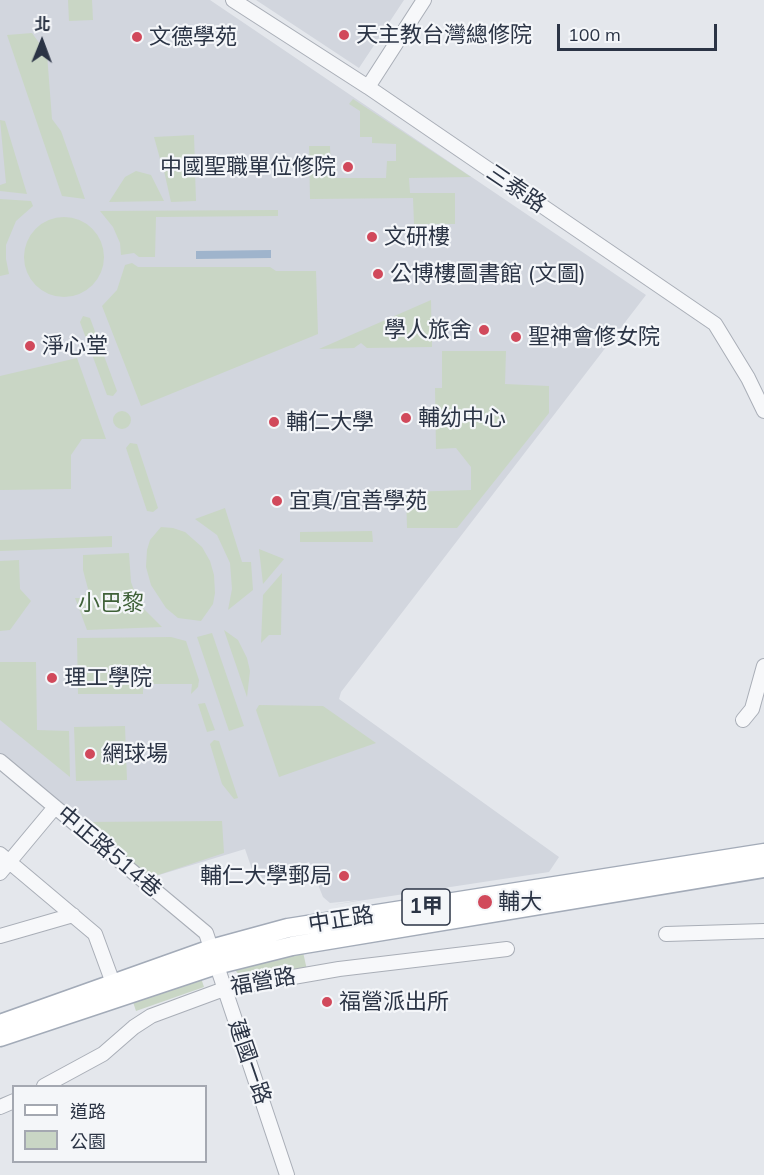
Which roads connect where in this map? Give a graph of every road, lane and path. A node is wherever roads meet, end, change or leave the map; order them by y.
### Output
1 (233, 0) edge
2 (424, 0) edge
3 (368, 87) junction
4 (764, 411) edge
5 (764, 666) edge
6 (743, 720) dead end
7 (0, 761) edge
8 (55, 807) junction
9 (764, 853) edge
10 (5, 858) edge
11 (764, 868) edge
12 (0, 873) edge
13 (73, 915) junction
14 (764, 931) edge
15 (309, 934) junction
16 (666, 934) dead end
17 (0, 936) edge
18 (507, 949) dead end
19 (213, 957) junction
20 (113, 983) junction
21 (224, 989) junction
22 (0, 1024) edge
23 (0, 1037) edge
24 (46, 1085) edge
25 (287, 1175) edge

1 - 3 street, 三泰路
2 - 3 street
3 - 4 street, 三泰路
5 - 6 street
7 - 8 street, 中正路514巷
8 - 10 street
8 - 19 street, 中正路514巷
9 - 15 main road, 中正路 / 1甲
10 - 12 street
10 - 13 street
11 - 15 main road, 中正路 / 1甲
13 - 17 street
13 - 20 street
14 - 16 street
15 - 19 main road, 中正路 / 1甲
18 - 21 street, 福營路
19 - 20 main road, 中正路 / 1甲
19 - 21 street, 建國一路
19 - 23 main road, 中正路 / 1甲
20 - 22 main road, 中正路 / 1甲
21 - 24 street, 福營路
21 - 25 street, 建國一路

